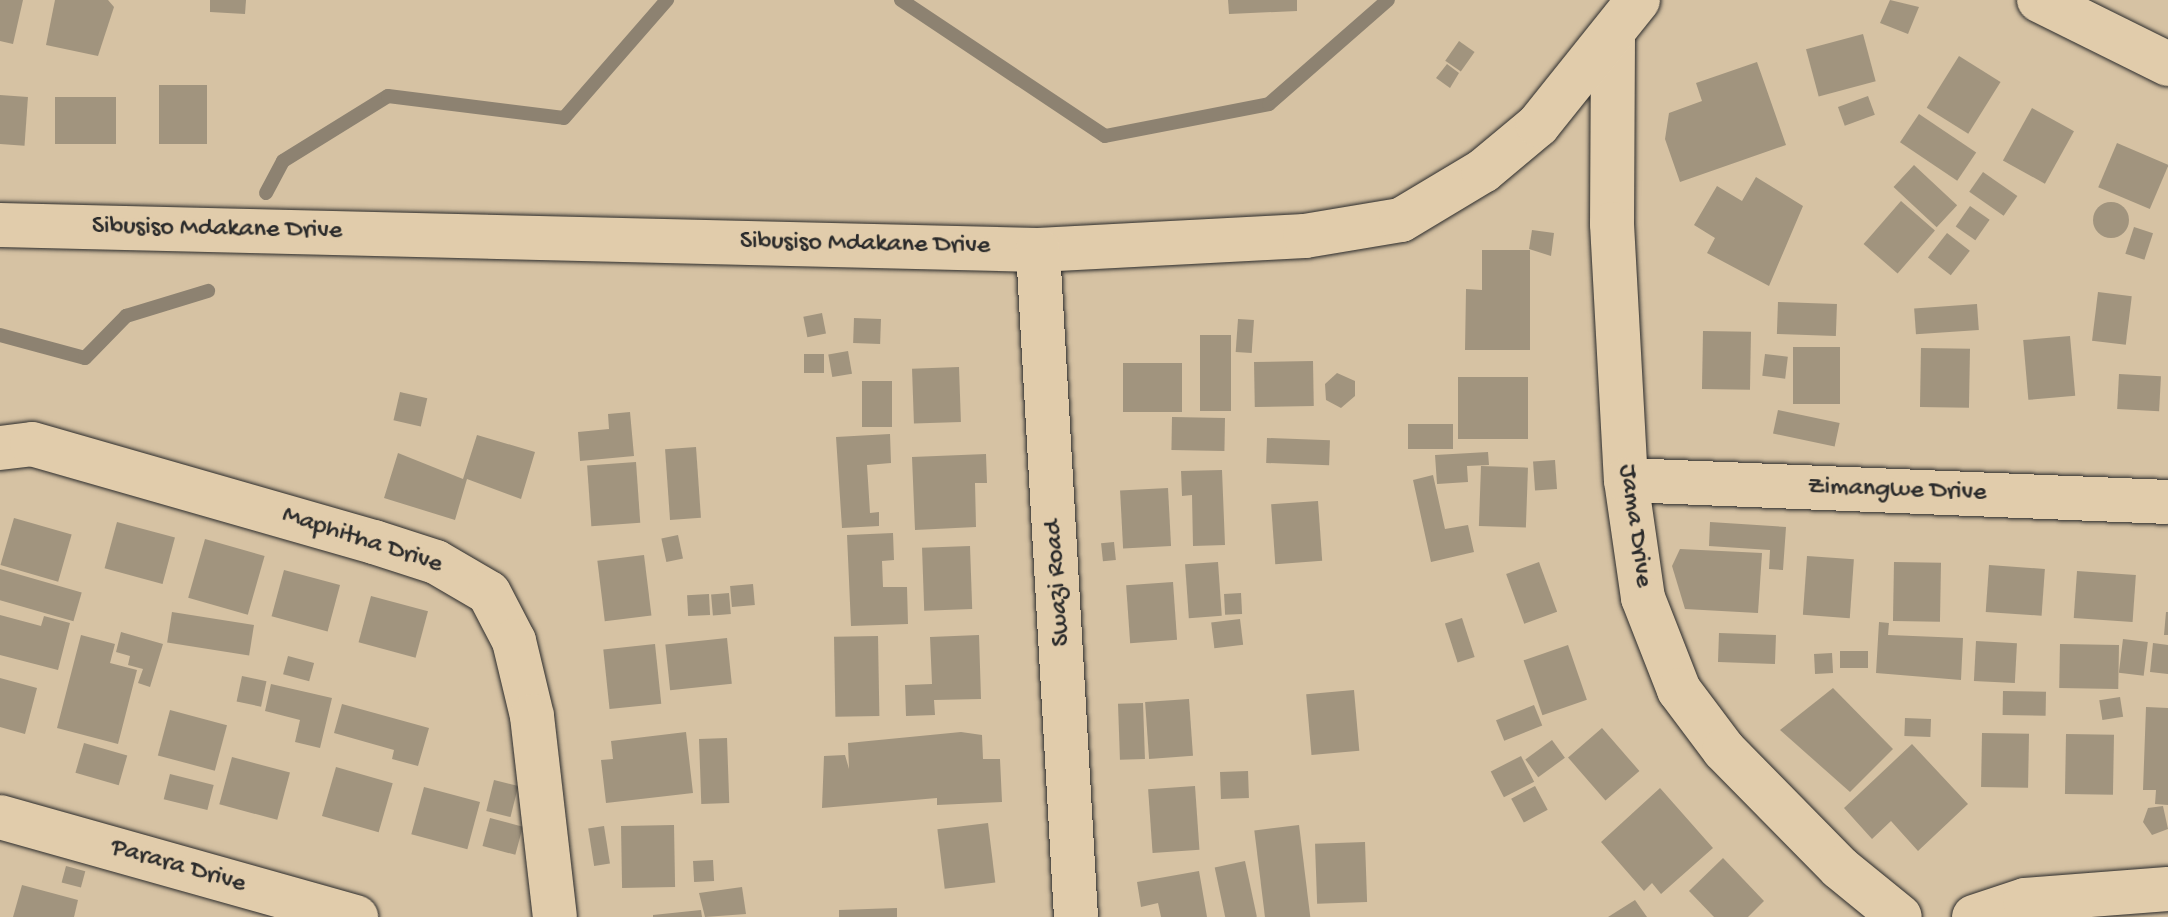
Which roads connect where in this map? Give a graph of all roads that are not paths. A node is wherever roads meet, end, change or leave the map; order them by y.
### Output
1 (1638, 0) edge
2 (2039, 0) edge
3 (1613, 38) junction
4 (2168, 64) edge
5 (0, 225) edge
6 (1038, 250) junction
7 (0, 448) edge
8 (1626, 480) junction
9 (2168, 502) edge
10 (0, 817) edge
11 (2168, 889) edge
12 (356, 917) edge
13 (555, 917) edge
14 (1076, 917) edge
15 (1900, 917) edge
16 (1974, 917) edge

1 - 3 street, Sibusiso Mdakane Drive
2 - 4 street
3 - 6 street, Sibusiso Mdakane Drive
3 - 8 street, Jama Drive
5 - 6 street, Sibusiso Mdakane Drive
6 - 14 street, Swazi Road
7 - 13 street, Maphitha Drive
8 - 9 street, Zimangwe Drive
8 - 15 street, Jama Drive
10 - 12 street, Parara Drive
11 - 16 street

